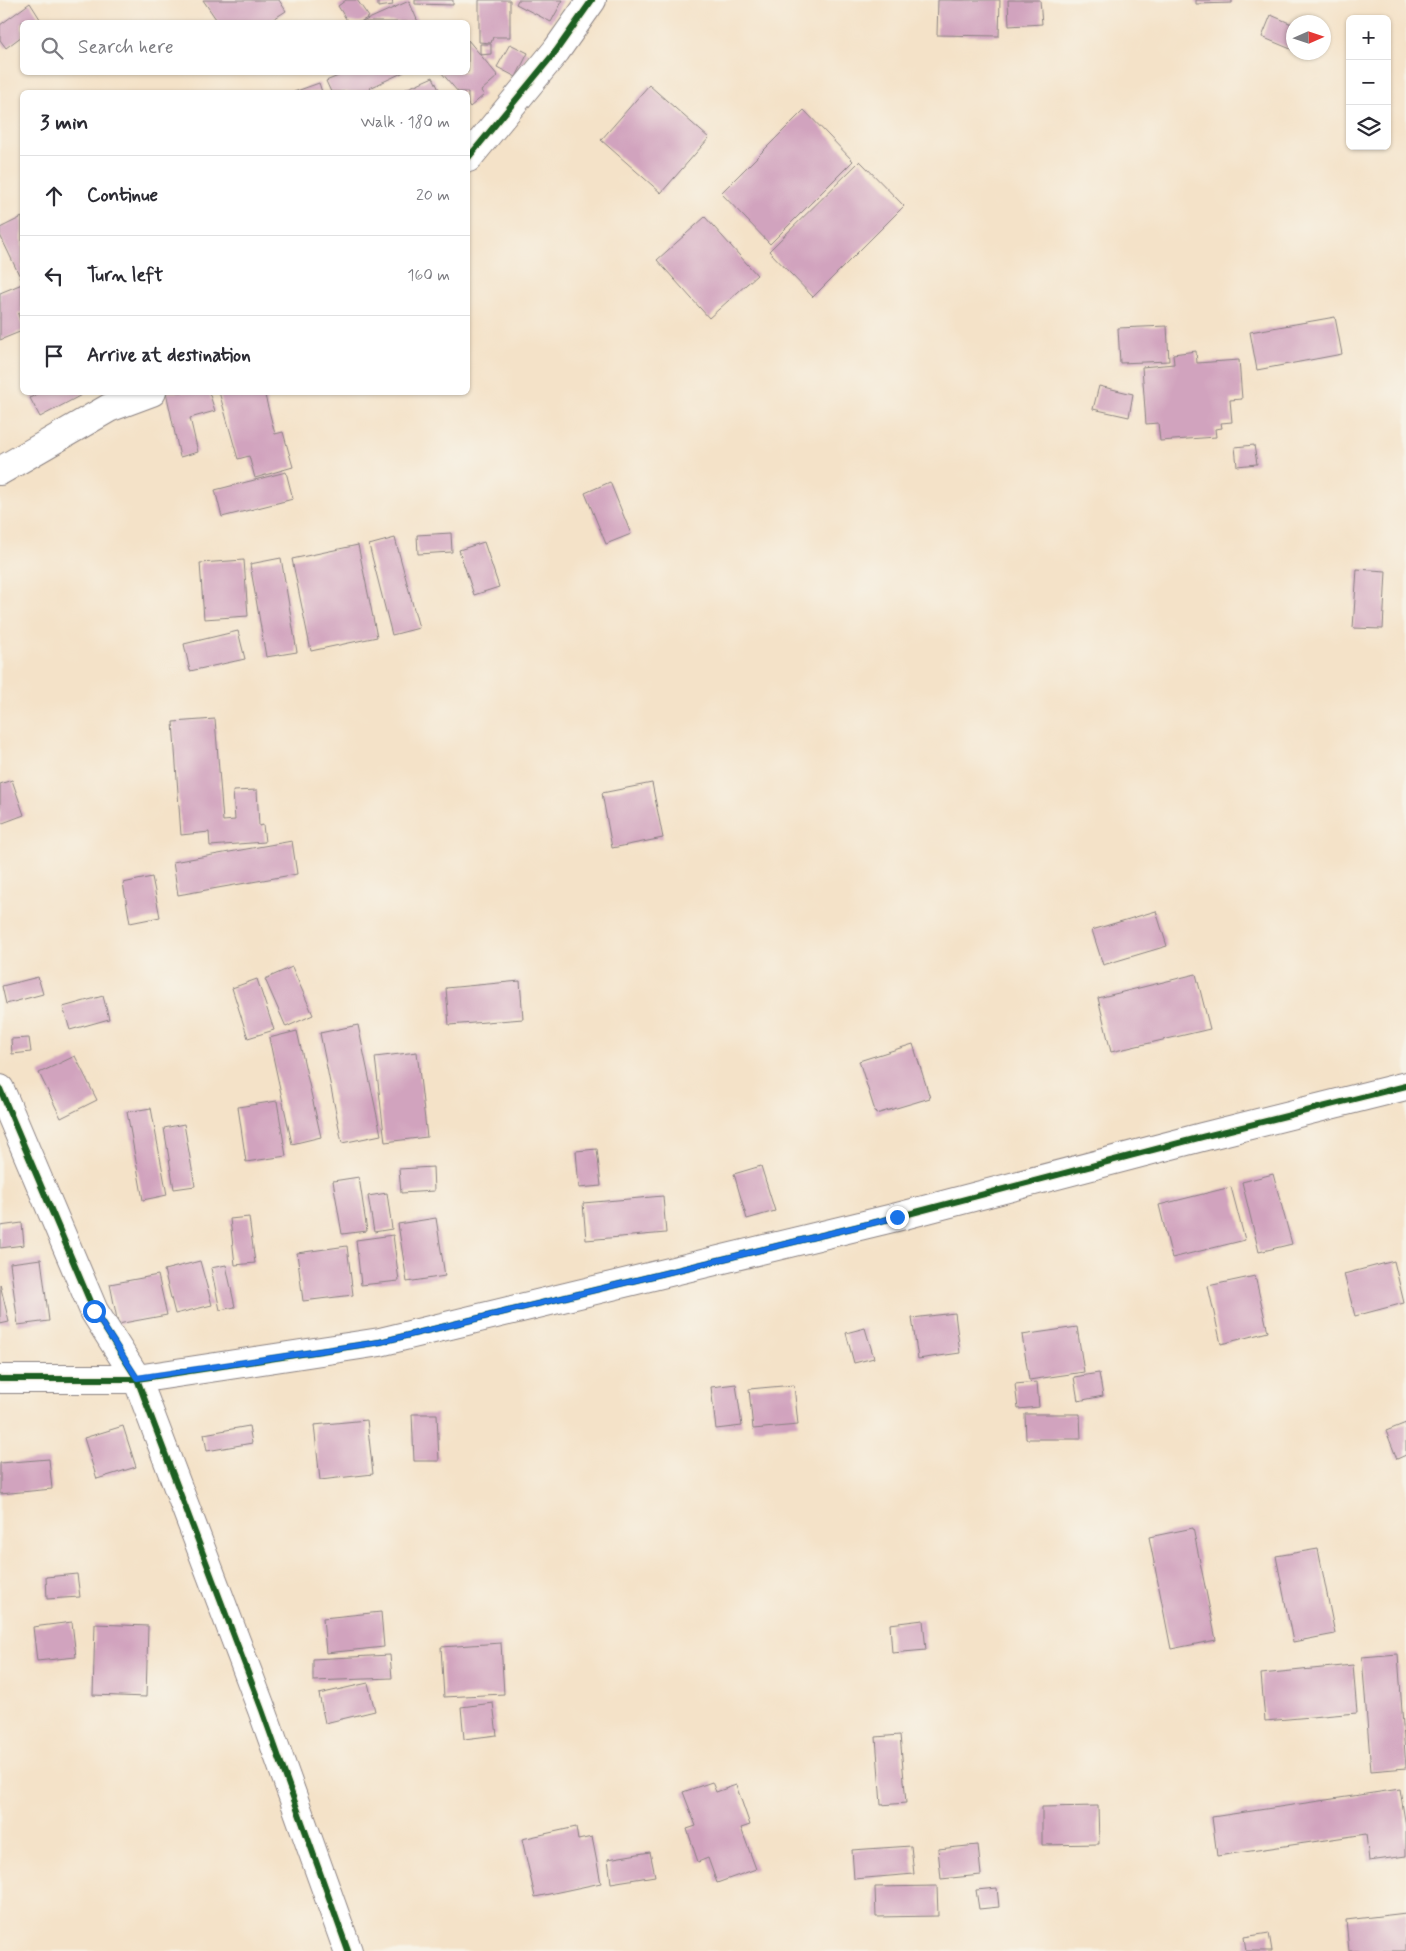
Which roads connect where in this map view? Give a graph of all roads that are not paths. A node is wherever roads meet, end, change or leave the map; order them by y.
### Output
1 (592, 0) edge
2 (470, 156) edge
3 (144, 395) edge
4 (0, 471) edge
5 (1406, 1086) edge
6 (0, 1089) edge
7 (137, 1378) junction
8 (0, 1379) edge
9 (348, 1951) edge

1 - 2 street
3 - 4 street
5 - 7 street
6 - 7 street
7 - 8 street
7 - 9 street

